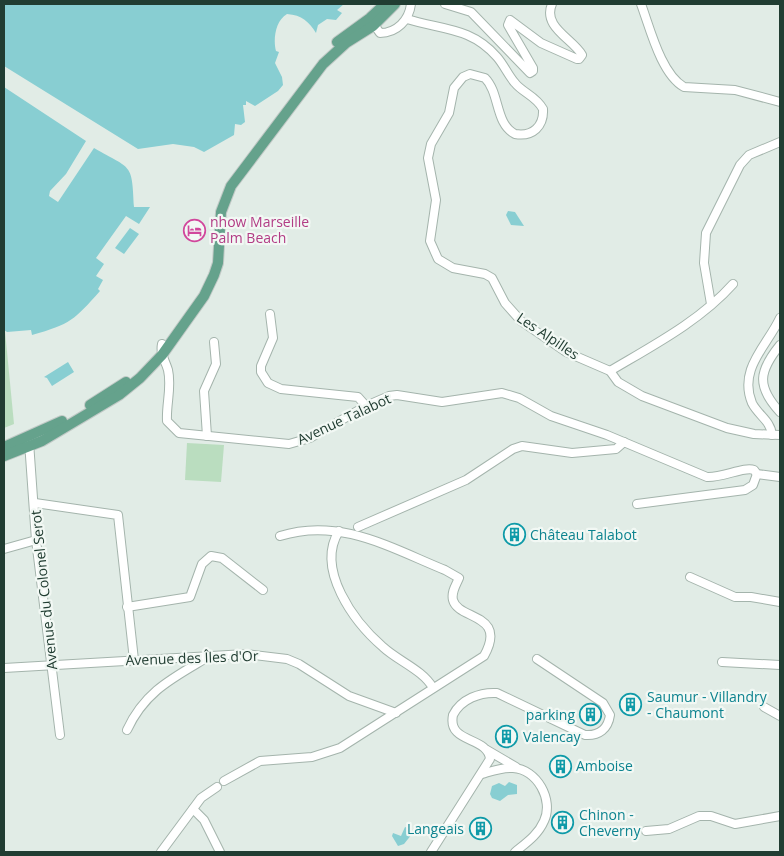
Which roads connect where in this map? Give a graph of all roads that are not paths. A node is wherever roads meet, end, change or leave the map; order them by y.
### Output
1 (385, 4) edge
2 (395, 4) edge
3 (411, 4) edge
4 (445, 4) edge
5 (552, 4) edge
6 (641, 4) edge
7 (407, 19) junction
8 (370, 21) junction
9 (780, 102) edge
10 (780, 142) edge
11 (733, 284) dead end
12 (711, 304) junction
13 (270, 314) dead end
14 (780, 318) edge
15 (214, 342) dead end
16 (162, 344) junction
17 (780, 345) edge
18 (162, 355) junction
19 (610, 371) junction
20 (366, 406) junction
21 (780, 412) edge
22 (776, 435) edge
23 (207, 436) junction
24 (607, 436) junction
25 (29, 442) junction
26 (624, 442) junction
27 (4, 446) edge
28 (604, 449) junction
29 (4, 456) edge
30 (757, 474) junction
31 (780, 477) edge
32 (35, 502) junction
33 (637, 504) dead end
34 (358, 527) dead end
35 (339, 531) junction
36 (280, 536) dead end
37 (36, 540) junction
38 (4, 549) edge
39 (690, 577) dead end
40 (263, 590) dead end
41 (780, 602) edge
42 (127, 607) junction
43 (210, 656) junction
44 (537, 659) dead end
45 (134, 660) junction
46 (722, 662) dead end
47 (52, 665) junction
48 (780, 665) edge
49 (4, 668) edge
50 (433, 688) junction
51 (764, 707) dead end
52 (396, 712) junction
53 (780, 716) edge
54 (127, 730) dead end
55 (60, 735) dead end
56 (485, 749) junction
57 (520, 769) junction
58 (482, 774) junction
59 (224, 781) dead end
60 (217, 787) dead end
61 (192, 809) junction
62 (780, 816) edge
63 (646, 831) dead end
64 (161, 852) edge
65 (220, 852) edge
66 (431, 852) edge
67 (515, 852) edge

1 - 8 main road
2 - 8 main road
3 - 7 street
4 - 5 street
6 - 9 street
7 - 8 street
7 - 19 street, Les Alpilles
8 - 16 main road
8 - 18 main road
10 - 12 street
11 - 12 street
12 - 19 street
13 - 20 street
14 - 22 street, Les Alpilles
15 - 23 street
16 - 18 street, Avenue Talabot
16 - 25 main road
17 - 21 street
18 - 23 street, Avenue Talabot
18 - 25 main road
19 - 22 street, Les Alpilles
20 - 23 street, Avenue Talabot
20 - 24 street, Avenue Talabot
24 - 26 street, Avenue Talabot
24 - 28 street
25 - 27 main road
25 - 29 main road
25 - 32 street, Avenue du Colonel Serot
26 - 28 street
26 - 30 street, Avenue Talabot
28 - 34 street
30 - 31 street, Avenue Talabot
30 - 33 street
32 - 37 street, Avenue du Colonel Serot
32 - 42 street
35 - 36 street
35 - 50 street
35 - 50 street
37 - 38 street
37 - 47 street, Avenue du Colonel Serot
39 - 41 street
40 - 42 street
42 - 45 street
43 - 45 street, Avenue des Îles d'Or
43 - 52 street, Avenue des Îles d'Or
43 - 54 street
44 - 56 street
45 - 47 street, Avenue des Îles d'Or
46 - 48 street
47 - 49 street, Avenue des Îles d'Or
47 - 55 street, Avenue du Colonel Serot
50 - 52 street
51 - 53 street
52 - 59 street
56 - 57 street
56 - 58 street
57 - 58 street
57 - 67 street
58 - 66 street
60 - 61 street
61 - 64 street
61 - 65 street
62 - 63 street

